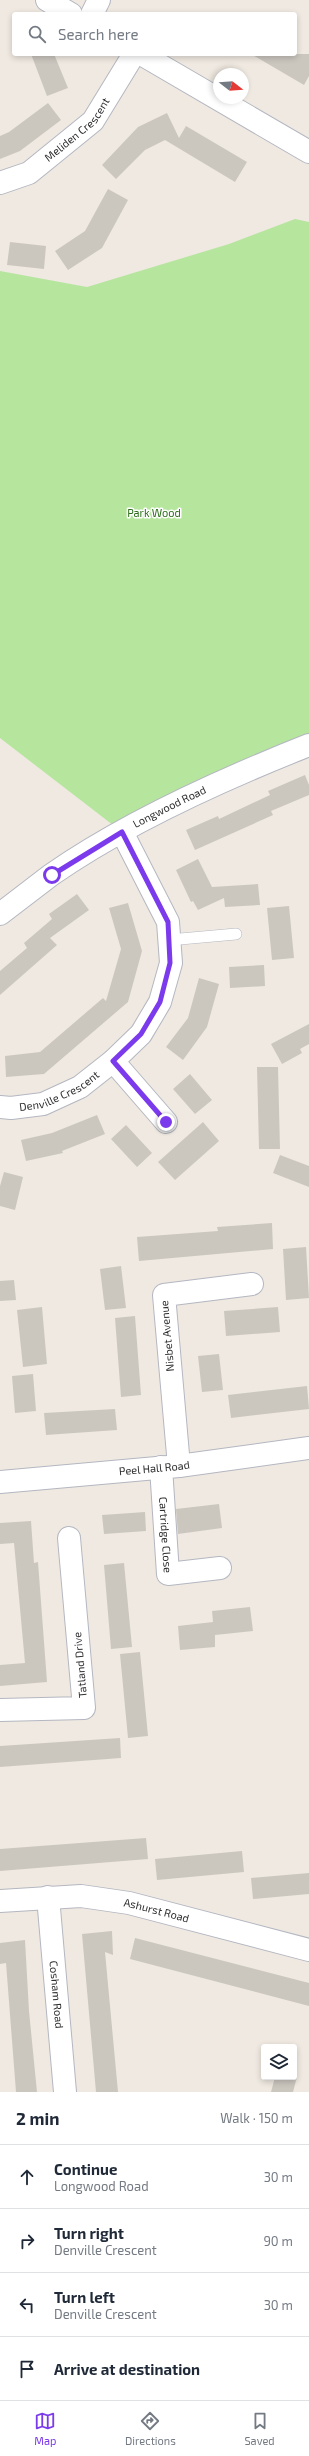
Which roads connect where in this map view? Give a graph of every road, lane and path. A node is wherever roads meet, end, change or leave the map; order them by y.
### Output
1 (47, 0) edge
2 (99, 0) edge
3 (68, 12) edge
4 (93, 12) edge
5 (133, 56) edge
6 (144, 56) edge
7 (309, 152) edge
8 (0, 183) edge
9 (309, 744) edge
10 (122, 832) junction
11 (0, 914) edge
12 (236, 934) dead end
13 (169, 940) junction
14 (113, 1061) junction
15 (0, 1107) edge
16 (166, 1122) dead end
17 (252, 1284) dead end
18 (309, 1448) edge
19 (170, 1467) junction
20 (0, 1482) edge
21 (69, 1538) dead end
22 (220, 1568) dead end
23 (0, 1710) edge
24 (48, 1897) junction
25 (0, 1901) edge
26 (309, 1950) edge
27 (65, 2092) edge

1 - 3 street
2 - 4 street
5 - 8 street, Meliden Crescent
6 - 7 street
9 - 10 street, Longwood Road
10 - 11 street, Longwood Road
10 - 13 street, Denville Crescent
12 - 13 lane
13 - 14 street, Denville Crescent
14 - 15 street, Denville Crescent
14 - 16 street
17 - 19 street, Nisbet Avenue
18 - 19 street, Peel Hall Road
19 - 20 street, Peel Hall Road
19 - 22 street, Cartridge Close
21 - 23 street, Tatland Drive
24 - 25 street, Ashurst Road
24 - 26 street, Ashurst Road
24 - 27 street, Cosham Road

